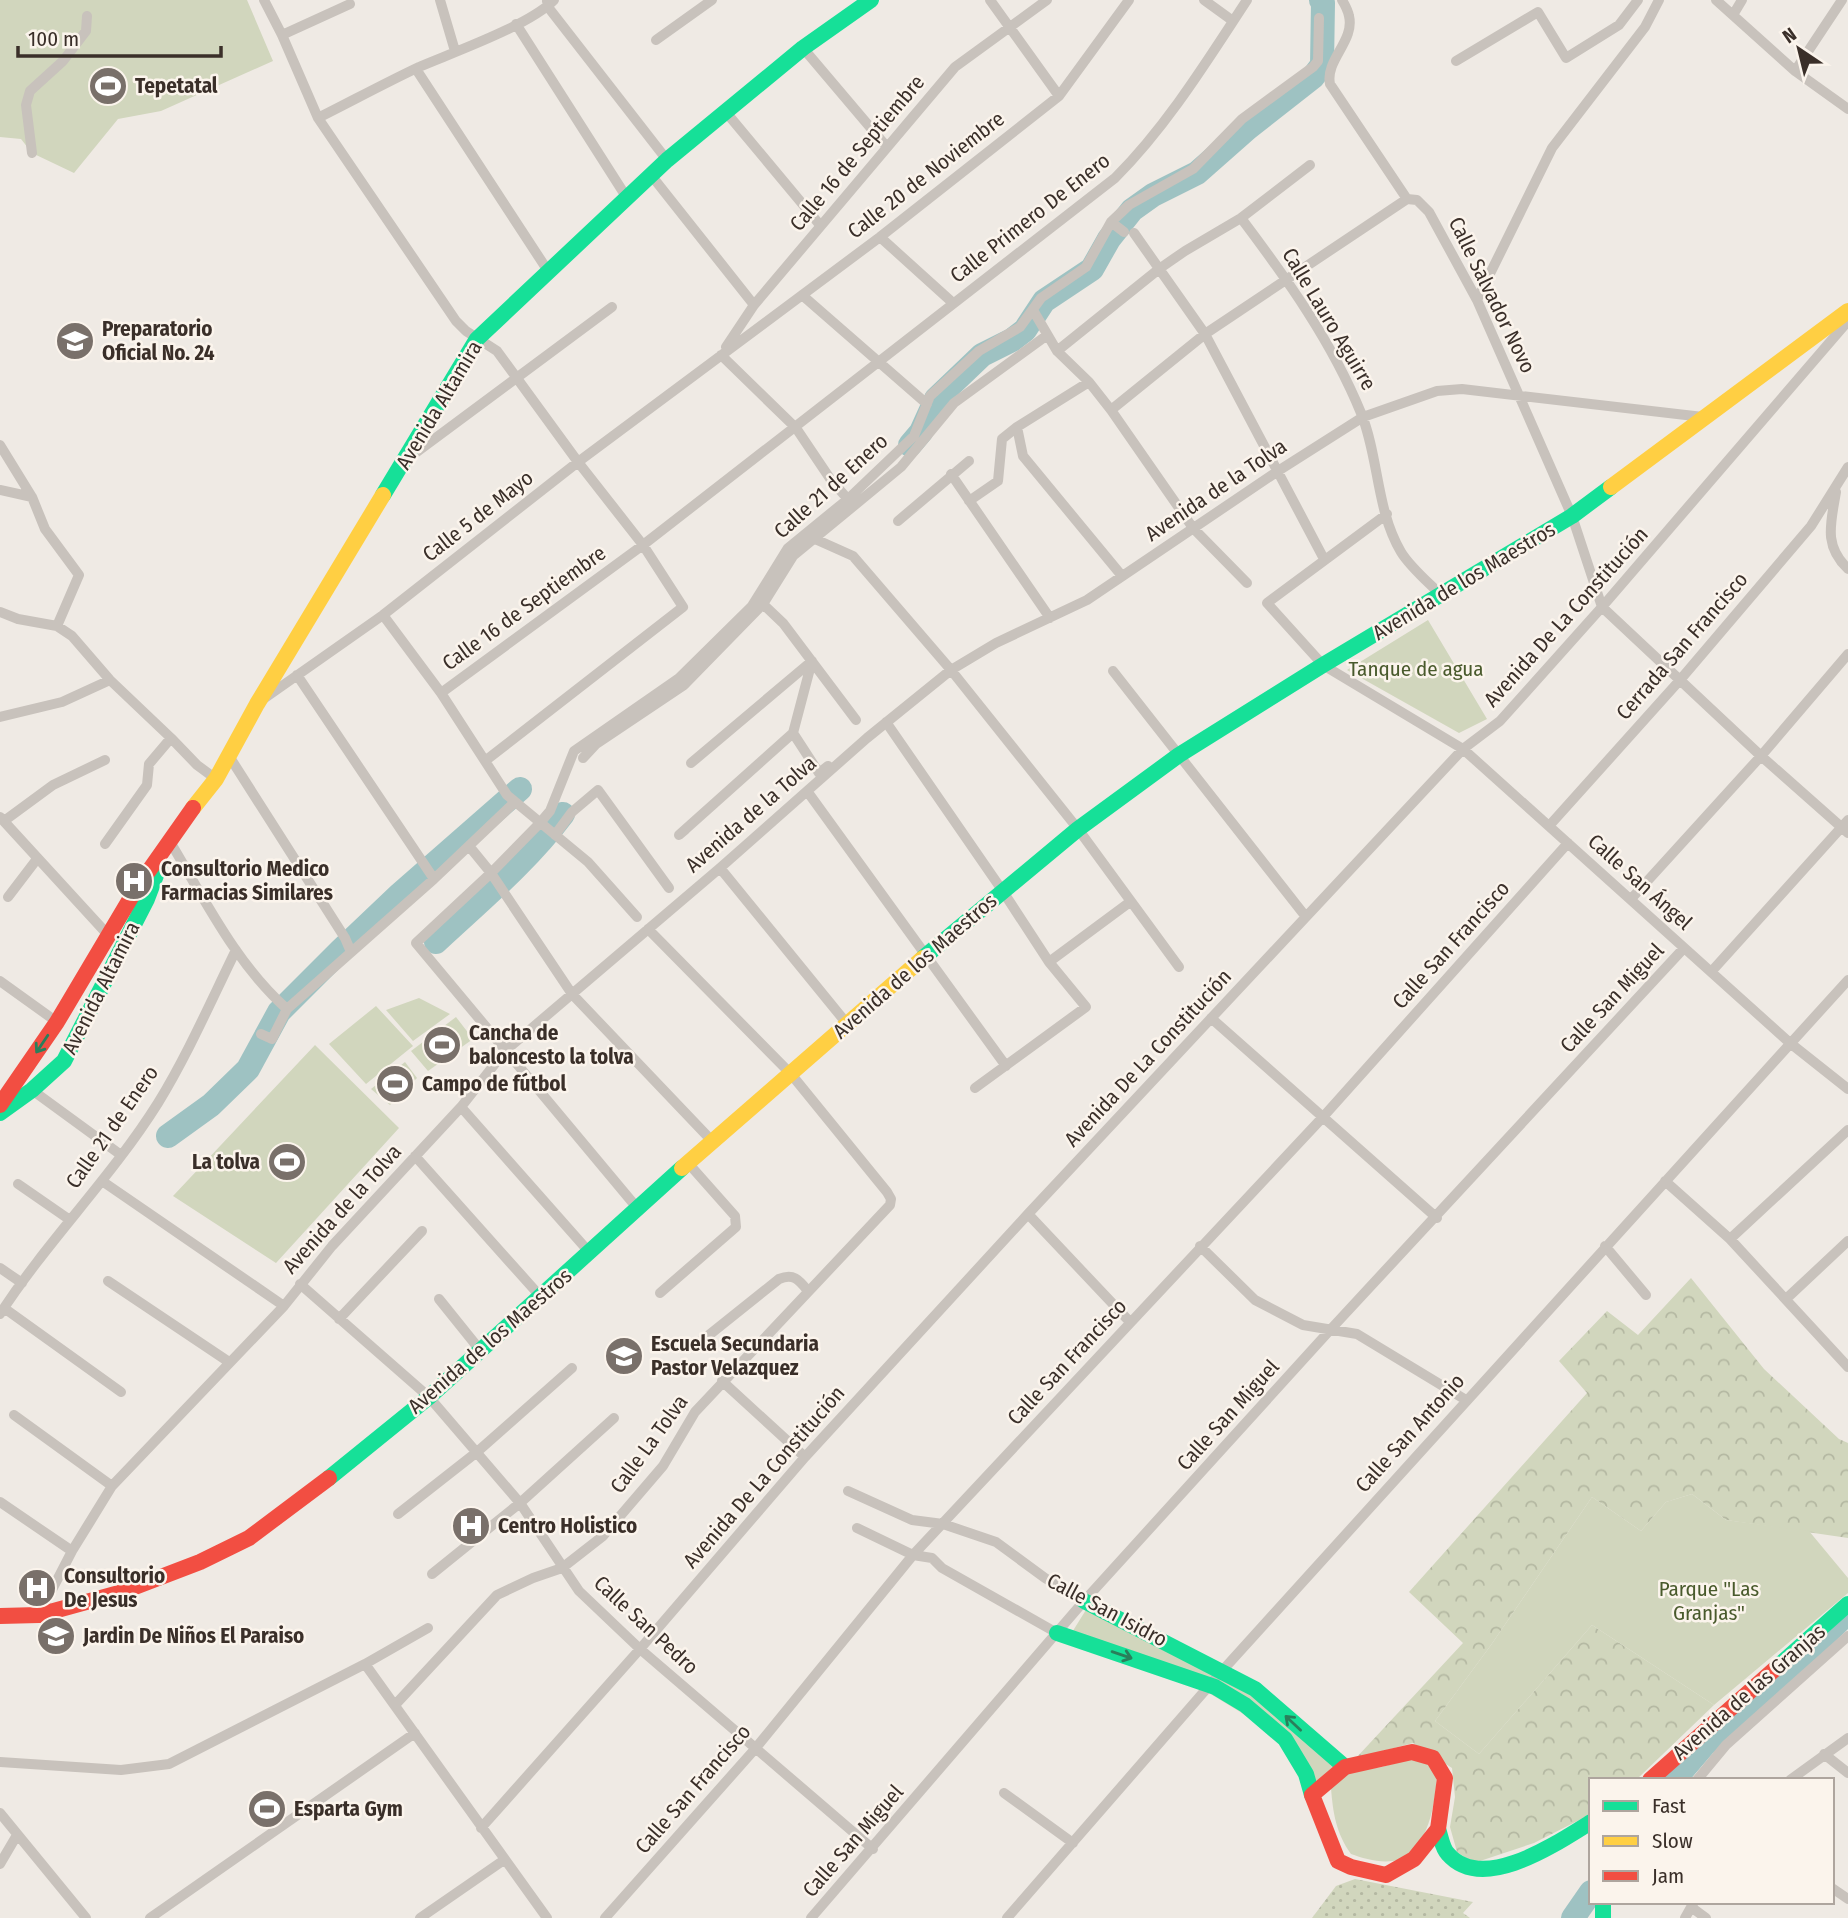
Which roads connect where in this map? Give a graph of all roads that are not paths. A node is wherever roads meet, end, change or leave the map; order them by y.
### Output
1 (264, 0) edge
2 (440, 0) edge
3 (712, 0) edge
4 (871, 0) edge
5 (990, 0) edge
6 (1047, 0) edge
7 (1129, 0) edge
8 (1204, 0) edge
9 (1247, 0) edge
10 (1342, 0) edge
11 (1638, 0) edge
12 (1659, 0) edge
13 (1716, 0) edge
14 (1742, 0) edge
15 (1842, 0) edge
16 (550, 2) edge
17 (350, 4) dead end
18 (1733, 15) junction
19 (87, 16) dead end
20 (1319, 18) dead end
21 (1233, 21) junction
22 (516, 24) junction
23 (1009, 27) junction
24 (282, 35) junction
25 (656, 40) dead end
26 (803, 48) junction
27 (455, 51) junction
28 (1456, 61) dead end
29 (416, 69) junction
30 (1795, 71) junction
31 (1059, 96) junction
32 (1843, 98) edge
33 (1848, 108) edge
34 (726, 111) junction
35 (318, 118) junction
36 (886, 146) junction
37 (32, 153) dead end
38 (667, 160) junction
39 (1310, 165) dead end
40 (651, 175) junction
41 (628, 198) junction
42 (1407, 199) junction
43 (1241, 218) junction
44 (1111, 222) junction
45 (820, 225) junction
46 (880, 237) junction
47 (1159, 270) junction
48 (548, 271) junction
49 (1288, 280) junction
50 (802, 295) junction
51 (1477, 300) junction
52 (953, 303) junction
53 (754, 304) junction
54 (612, 307) dead end
55 (1033, 310) junction
56 (1848, 311) edge
57 (1848, 321) edge
58 (1044, 331) junction
59 (1205, 334) junction
60 (477, 339) junction
61 (1057, 351) junction
62 (721, 355) junction
63 (877, 362) junction
64 (517, 379) junction
65 (1089, 382) junction
66 (1520, 396) junction
67 (927, 404) junction
68 (1111, 410) junction
69 (1703, 416) junction
70 (1363, 417) junction
71 (1017, 427) junction
72 (796, 428) junction
73 (0, 445) edge
74 (4, 459) edge
75 (405, 460) junction
76 (969, 461) dead end
77 (578, 462) junction
78 (1848, 467) edge
79 (1278, 471) junction
80 (951, 474) junction
81 (1838, 486) junction
82 (0, 490) edge
83 (846, 497) dead end
84 (32, 498) junction
85 (969, 500) junction
86 (1387, 514) junction
87 (1573, 516) junction
88 (898, 521) dead end
89 (1193, 528) junction
90 (812, 535) junction
91 (643, 545) junction
92 (1324, 559) junction
93 (1848, 569) edge
94 (1122, 576) junction
95 (1247, 583) dead end
96 (1441, 595) junction
97 (763, 604) junction
98 (1602, 607) junction
99 (0, 612) edge
100 (383, 615) junction
101 (1050, 618) junction
102 (740, 623) junction
103 (57, 626) junction
104 (1848, 654) edge
105 (812, 661) junction
106 (1323, 665) junction
107 (951, 670) junction
108 (1113, 671) dead end
109 (297, 675) junction
110 (110, 680) junction
111 (1680, 680) junction
112 (441, 693) junction
113 (257, 704) junction
114 (0, 717) edge
115 (856, 720) dead end
116 (886, 722) junction
117 (793, 733) junction
118 (172, 738) junction
119 (594, 741) junction
120 (1463, 749) junction
121 (1180, 755) junction
122 (229, 756) junction
123 (1761, 756) junction
124 (839, 757) dead end
125 (583, 758) dead end
126 (105, 760) dead end
127 (485, 761) junction
128 (691, 763) dead end
129 (216, 779) junction
130 (807, 791) junction
131 (511, 798) junction
132 (2, 819) edge
133 (1549, 825) junction
134 (1846, 827) edge
135 (1077, 829) junction
136 (548, 830) junction
137 (685, 830) dead end
138 (169, 840) junction
139 (1568, 843) junction
140 (105, 844) dead end
141 (469, 846) junction
142 (37, 859) junction
143 (720, 868) junction
144 (493, 876) junction
145 (434, 879) junction
146 (668, 888) dead end
147 (1002, 890) junction
148 (8, 897) dead end
149 (1631, 899) junction
150 (1130, 902) junction
151 (637, 917) dead end
152 (1306, 917) junction
153 (648, 929) junction
154 (109, 936) junction
155 (349, 946) junction
156 (1684, 948) junction
157 (236, 950) junction
158 (926, 955) junction
159 (1049, 962) junction
160 (1179, 967) dead end
161 (1711, 972) junction
162 (1848, 980) edge
163 (0, 981) edge
164 (572, 994) junction
165 (287, 1009) junction
166 (1211, 1018) junction
167 (57, 1022) junction
168 (848, 1025) junction
169 (261, 1034) dead end
170 (1790, 1043) junction
171 (505, 1051) junction
172 (1006, 1066) junction
173 (791, 1074) junction
174 (975, 1088) dead end
175 (1848, 1089) edge
176 (32, 1090) junction
177 (0, 1105) edge
178 (461, 1107) junction
179 (0, 1113) edge
180 (1322, 1116) junction
181 (1848, 1130) edge
182 (713, 1142) junction
183 (121, 1155) junction
184 (415, 1156) junction
185 (688, 1163) junction
186 (102, 1181) junction
187 (1665, 1181) junction
188 (18, 1184) dead end
189 (638, 1209) junction
190 (1028, 1214) junction
191 (1437, 1218) junction
192 (70, 1220) junction
193 (422, 1231) dead end
194 (1730, 1239) junction
195 (1848, 1241) edge
196 (1200, 1246) junction
197 (1605, 1246) junction
198 (590, 1254) junction
199 (0, 1268) edge
200 (108, 1281) dead end
201 (22, 1283) junction
202 (300, 1284) junction
203 (808, 1291) junction
204 (660, 1293) dead end
205 (1646, 1295) dead end
206 (540, 1296) junction
207 (439, 1298) dead end
208 (1787, 1299) junction
209 (284, 1306) junction
210 (2, 1311) edge
211 (339, 1319) junction
212 (1130, 1322) junction
213 (1331, 1329) junction
214 (699, 1343) dead end
215 (480, 1350) junction
216 (229, 1362) junction
217 (1848, 1367) edge
218 (572, 1368) dead end
219 (722, 1381) junction
220 (121, 1392) dead end
221 (429, 1397) junction
222 (1466, 1400) junction
223 (15, 1415) dead end
224 (614, 1418) dead end
225 (477, 1452) junction
226 (805, 1457) junction
227 (112, 1486) junction
228 (848, 1491) dead end
229 (0, 1502) edge
230 (520, 1503) junction
231 (398, 1514) dead end
232 (943, 1524) junction
233 (857, 1528) dead end
234 (72, 1551) junction
235 (913, 1555) junction
236 (562, 1568) junction
237 (432, 1574) dead end
238 (1084, 1601) junction
239 (1848, 1604) edge
240 (39, 1615) junction
241 (0, 1616) edge
242 (428, 1628) dead end
243 (1058, 1633) junction
244 (1848, 1636) edge
245 (640, 1649) junction
246 (365, 1664) junction
247 (1222, 1671) junction
248 (1210, 1685) junction
249 (395, 1704) junction
250 (1718, 1717) junction
251 (415, 1733) junction
252 (1848, 1738) edge
253 (1726, 1745) junction
254 (755, 1749) junction
255 (1824, 1754) junction
256 (0, 1762) edge
257 (1345, 1767) junction
258 (1848, 1773) edge
259 (1652, 1778) edge
260 (1699, 1778) edge
261 (1793, 1778) edge
262 (1004, 1793) dead end
263 (1312, 1795) junction
264 (0, 1813) edge
265 (1589, 1823) edge
266 (481, 1828) junction
267 (1438, 1829) junction
268 (18, 1835) junction
269 (1073, 1843) junction
270 (873, 1849) junction
271 (504, 1860) junction
272 (0, 1864) edge
273 (1693, 1905) edge
274 (86, 1918) edge
275 (150, 1918) edge
276 (420, 1918) edge
277 (547, 1918) edge
278 (605, 1918) edge
279 (811, 1918) edge
280 (1007, 1918) edge
281 (1685, 1918) edge
282 (1706, 1918) edge

1 - 24 street
2 - 27 street
3 - 25 street
4 - 26 street, Avenida Altamira
5 - 23 street
6 - 23 street, Calle 16 de Septiembre
7 - 31 street, Calle 20 de Noviembre
8 - 21 street
9 - 21 street, Calle Primero De Enero
10 - 42 street, Calle Salvador Novo
11 - 28 street
12 - 51 street
13 - 18 street
14 - 18 street
15 - 30 street
16 - 22 street
16 - 38 street
17 - 24 street
18 - 30 street
19 - 37 street
20 - 44 street
21 - 52 street, Calle Primero De Enero
22 - 27 street
22 - 41 street
23 - 31 street
23 - 36 street, Calle 16 de Septiembre
24 - 35 street
26 - 34 street, Avenida Altamira
26 - 36 street
27 - 29 street
29 - 35 street
29 - 48 street
30 - 32 street
31 - 46 street, Calle 20 de Noviembre
32 - 33 street
34 - 38 street, Avenida Altamira
34 - 45 street
35 - 60 street
36 - 45 street, Calle 16 de Septiembre
38 - 40 street, Avenida Altamira
39 - 43 street
40 - 41 street, Avenida Altamira
40 - 53 street
41 - 48 street, Avenida Altamira
42 - 49 street
42 - 51 street, Calle Salvador Novo
43 - 47 street
43 - 49 street, Calle Lauro Aguirre
44 - 47 street
44 - 55 street, Calle 21 de Enero
45 - 53 street, Calle 16 de Septiembre
46 - 50 street, Calle 20 de Noviembre
46 - 52 street
47 - 59 street
47 - 61 street
48 - 60 street, Avenida Altamira
49 - 59 street
49 - 70 street, Calle Lauro Aguirre
50 - 62 street, Calle 20 de Noviembre
50 - 63 street
51 - 66 street, Calle Salvador Novo
52 - 63 street, Calle Primero De Enero
53 - 62 street, Calle 16 de Septiembre
54 - 64 street
55 - 58 street
55 - 67 street, Calle 21 de Enero
56 - 69 street, Avenida de los Maestros
57 - 98 street, Avenida De La Constitución
58 - 61 street
58 - 90 street
59 - 68 street
59 - 79 street
60 - 64 street
60 - 75 street, Avenida Altamira
61 - 65 street
62 - 72 street
62 - 77 street, Calle 5 de Mayo
63 - 67 street
63 - 72 street, Calle Primero De Enero
64 - 75 street
64 - 77 street
65 - 68 street
65 - 71 street
66 - 69 street, Avenida de la Tolva
66 - 70 street, Avenida de la Tolva
66 - 87 street, Calle Salvador Novo
67 - 90 street, Calle 21 de Enero
68 - 89 street
69 - 87 street, Avenida de los Maestros
70 - 79 street, Avenida de la Tolva
70 - 86 street, Calle Lauro Aguirre
71 - 85 street
71 - 94 street
72 - 83 street
72 - 91 street, Calle 16 de Septiembre
73 - 74 street
74 - 84 street
75 - 113 street, Avenida Altamira
76 - 80 street
77 - 91 street
77 - 100 street, Calle 5 de Mayo
78 - 81 street
79 - 89 street, Avenida de la Tolva
79 - 92 street
80 - 85 street
80 - 88 street
81 - 93 street
81 - 111 street, Cerrada San Francisco
82 - 84 street
84 - 103 street
85 - 101 street
86 - 92 street
86 - 96 street, Calle Lauro Aguirre
87 - 96 street, Avenida de los Maestros
87 - 98 street, Calle Salvador Novo
89 - 94 street, Avenida de la Tolva
89 - 95 street
90 - 97 street
90 - 102 street, Calle 21 de Enero
90 - 107 street
91 - 112 street, Calle 16 de Septiembre
91 - 127 street
92 - 106 street, Calle San Ángel
94 - 101 street, Avenida de la Tolva
96 - 106 street, Avenida de los Maestros
97 - 102 street
97 - 105 street
98 - 111 street
98 - 120 street, Avenida De La Constitución
99 - 103 street
100 - 109 street, Calle 5 de Mayo
100 - 112 street
101 - 107 street, Avenida de la Tolva
102 - 119 street
103 - 110 street
104 - 123 street
105 - 115 street
105 - 117 street
105 - 128 street
106 - 120 street, Calle San Ángel
106 - 121 street, Avenida de los Maestros
107 - 116 street, Avenida de la Tolva
107 - 135 street
108 - 121 street
109 - 113 street, Calle 5 de Mayo
109 - 145 street
110 - 114 street
110 - 118 street
111 - 123 street
111 - 133 street, Cerrada San Francisco
112 - 127 street
113 - 122 street, Avenida Altamira
116 - 130 street, Avenida de la Tolva
116 - 147 street
117 - 124 street
117 - 137 street
118 - 129 street
118 - 140 street
119 - 125 street
119 - 136 street
120 - 133 street, Calle San Ángel
120 - 152 street, Avenida De La Constitución
121 - 135 street, Avenida de los Maestros
121 - 152 street
122 - 129 street, Avenida Altamira
122 - 155 street
123 - 134 street
123 - 149 street
126 - 132 street
127 - 131 street
129 - 138 street, Avenida Altamira
130 - 143 street, Avenida de la Tolva
130 - 158 street
131 - 136 street
131 - 141 street
132 - 142 street
133 - 139 street, Calle San Ángel
134 - 161 street
135 - 147 street, Avenida de los Maestros
135 - 150 street
136 - 144 street
136 - 146 street
136 - 151 street
138 - 154 street, Avenida Altamira
138 - 157 street
138 - 176 street, Avenida Altamira
139 - 149 street, Calle San Ángel
139 - 180 street, Calle San Francisco
141 - 144 street
141 - 145 street
142 - 148 street
142 - 154 street
143 - 153 street, Avenida de la Tolva
143 - 168 street
144 - 164 street
144 - 171 street
145 - 155 street
147 - 158 street, Avenida de los Maestros
147 - 159 street
149 - 156 street, Calle San Ángel
150 - 159 street
150 - 160 street
152 - 166 street, Avenida De La Constitución
153 - 164 street, Avenida de la Tolva
153 - 173 street
154 - 167 street, Avenida Altamira
155 - 165 street
156 - 161 street, Calle San Ángel
156 - 191 street, Calle San Miguel
157 - 165 street
157 - 183 street, Calle 21 de Enero
158 - 168 street, Avenida de los Maestros
158 - 172 street
159 - 172 street
161 - 170 street, Calle San Ángel
162 - 170 street, Calle San Antonio
163 - 167 street
164 - 171 street, Avenida de la Tolva
164 - 182 street
165 - 169 street
166 - 180 street
166 - 190 street, Avenida De La Constitución
167 -> 177 street, Avenida Altamira
168 - 173 street, Avenida de los Maestros
170 - 175 street, Calle San Ángel
170 - 187 street, Calle San Antonio
171 - 178 street, Avenida de la Tolva
171 - 189 street
172 - 174 street
173 - 182 street, Avenida de los Maestros
173 - 203 street, Calle La Tolva
176 - 179 street, Avenida Altamira
176 - 183 street
178 - 184 street, Avenida de la Tolva
178 - 198 street
180 - 191 street
180 - 196 street, Calle San Francisco
181 - 194 street
182 - 185 street, Avenida de los Maestros
183 - 186 street, Calle 21 de Enero
184 - 202 street, Avenida de la Tolva
184 - 206 street
185 - 189 street, Avenida de los Maestros
185 - 204 street
186 - 192 street, Calle 21 de Enero
186 - 209 street
187 - 194 street
187 - 197 street, Calle San Antonio
188 - 192 street
189 - 198 street, Avenida de los Maestros
190 - 212 street
190 - 226 street, Avenida De La Constitución
191 - 213 street, Calle San Miguel
192 - 201 street, Calle 21 de Enero
193 - 211 street
194 - 208 street
195 - 208 street
196 - 212 street, Calle San Francisco
196 - 213 street
197 - 205 street
197 - 222 street, Calle San Antonio
198 - 206 street, Avenida de los Maestros
199 - 201 street
200 - 216 street
201 - 210 street, Calle 21 de Enero
202 - 209 street, Avenida de la Tolva
202 - 211 street, Calle San Pedro
203 - 214 street
203 - 219 street, Calle La Tolva
206 - 215 street, Avenida de los Maestros
207 - 215 street
208 - 217 street
209 - 216 street, Avenida de la Tolva
210 - 220 street
211 - 221 street, Calle San Pedro
212 - 232 street, Calle San Francisco
213 - 222 street
213 - 238 street, Calle San Miguel
215 - 221 street, Avenida de los Maestros
216 - 227 street, Avenida de la Tolva
218 - 225 street
219 - 226 street
219 - 236 street, Calle La Tolva
221 - 225 street, Calle San Pedro
221 - 240 street, Avenida de los Maestros
222 - 247 street, Calle San Antonio
223 - 227 street
224 - 230 street
225 - 230 street, Calle San Pedro
225 - 231 street
226 - 245 street, Avenida De La Constitución
227 - 234 street, Avenida de la Tolva
228 - 232 street, Calle San Isidro
229 - 234 street
230 - 236 street, Calle San Pedro
230 - 237 street
232 - 235 street, Calle San Francisco
232 - 238 street, Calle San Isidro
233 - 235 street, Calle San Isidro
234 - 240 street, Avenida de la Tolva
235 - 243 street, Calle San Isidro
235 - 254 street, Calle San Francisco
236 - 245 street, Calle San Pedro
236 - 249 street, Calle La Tolva
238 - 243 street, Calle San Miguel
238 - 247 street, Calle San Isidro
239 - 250 street, Avenida de las Granjas
240 - 241 street, Avenida de los Maestros
242 - 246 street
243 -> 248 street, Calle San Isidro
243 - 270 street, Calle San Miguel
244 - 253 street, Avenida de las Granjas
245 - 254 street, Calle San Pedro
245 - 266 street, Avenida De La Constitución
246 - 249 street
246 - 256 street
247 - 248 street, Calle San Antonio
257 -> 247 street, Calle San Isidro
248 - 263 street, Calle San Isidro
248 - 269 street, Calle San Antonio
249 - 251 street
250 - 253 street
250 - 259 street, Avenida de las Granjas
251 - 266 street
251 - 275 street
252 - 255 street
253 - 260 street, Avenida de las Granjas
254 - 270 street, Calle San Pedro
254 - 278 street, Calle San Francisco
255 - 258 street
255 - 261 street
257 - 263 street
257 - 267 street
262 - 269 street
263 - 267 street
264 - 268 street
265 - 267 street
266 - 271 street
268 - 272 street
268 - 274 street
269 - 280 street, Calle San Antonio
270 - 279 street, Calle San Miguel
271 - 276 street
271 - 277 street
273 - 281 street
273 - 282 street

